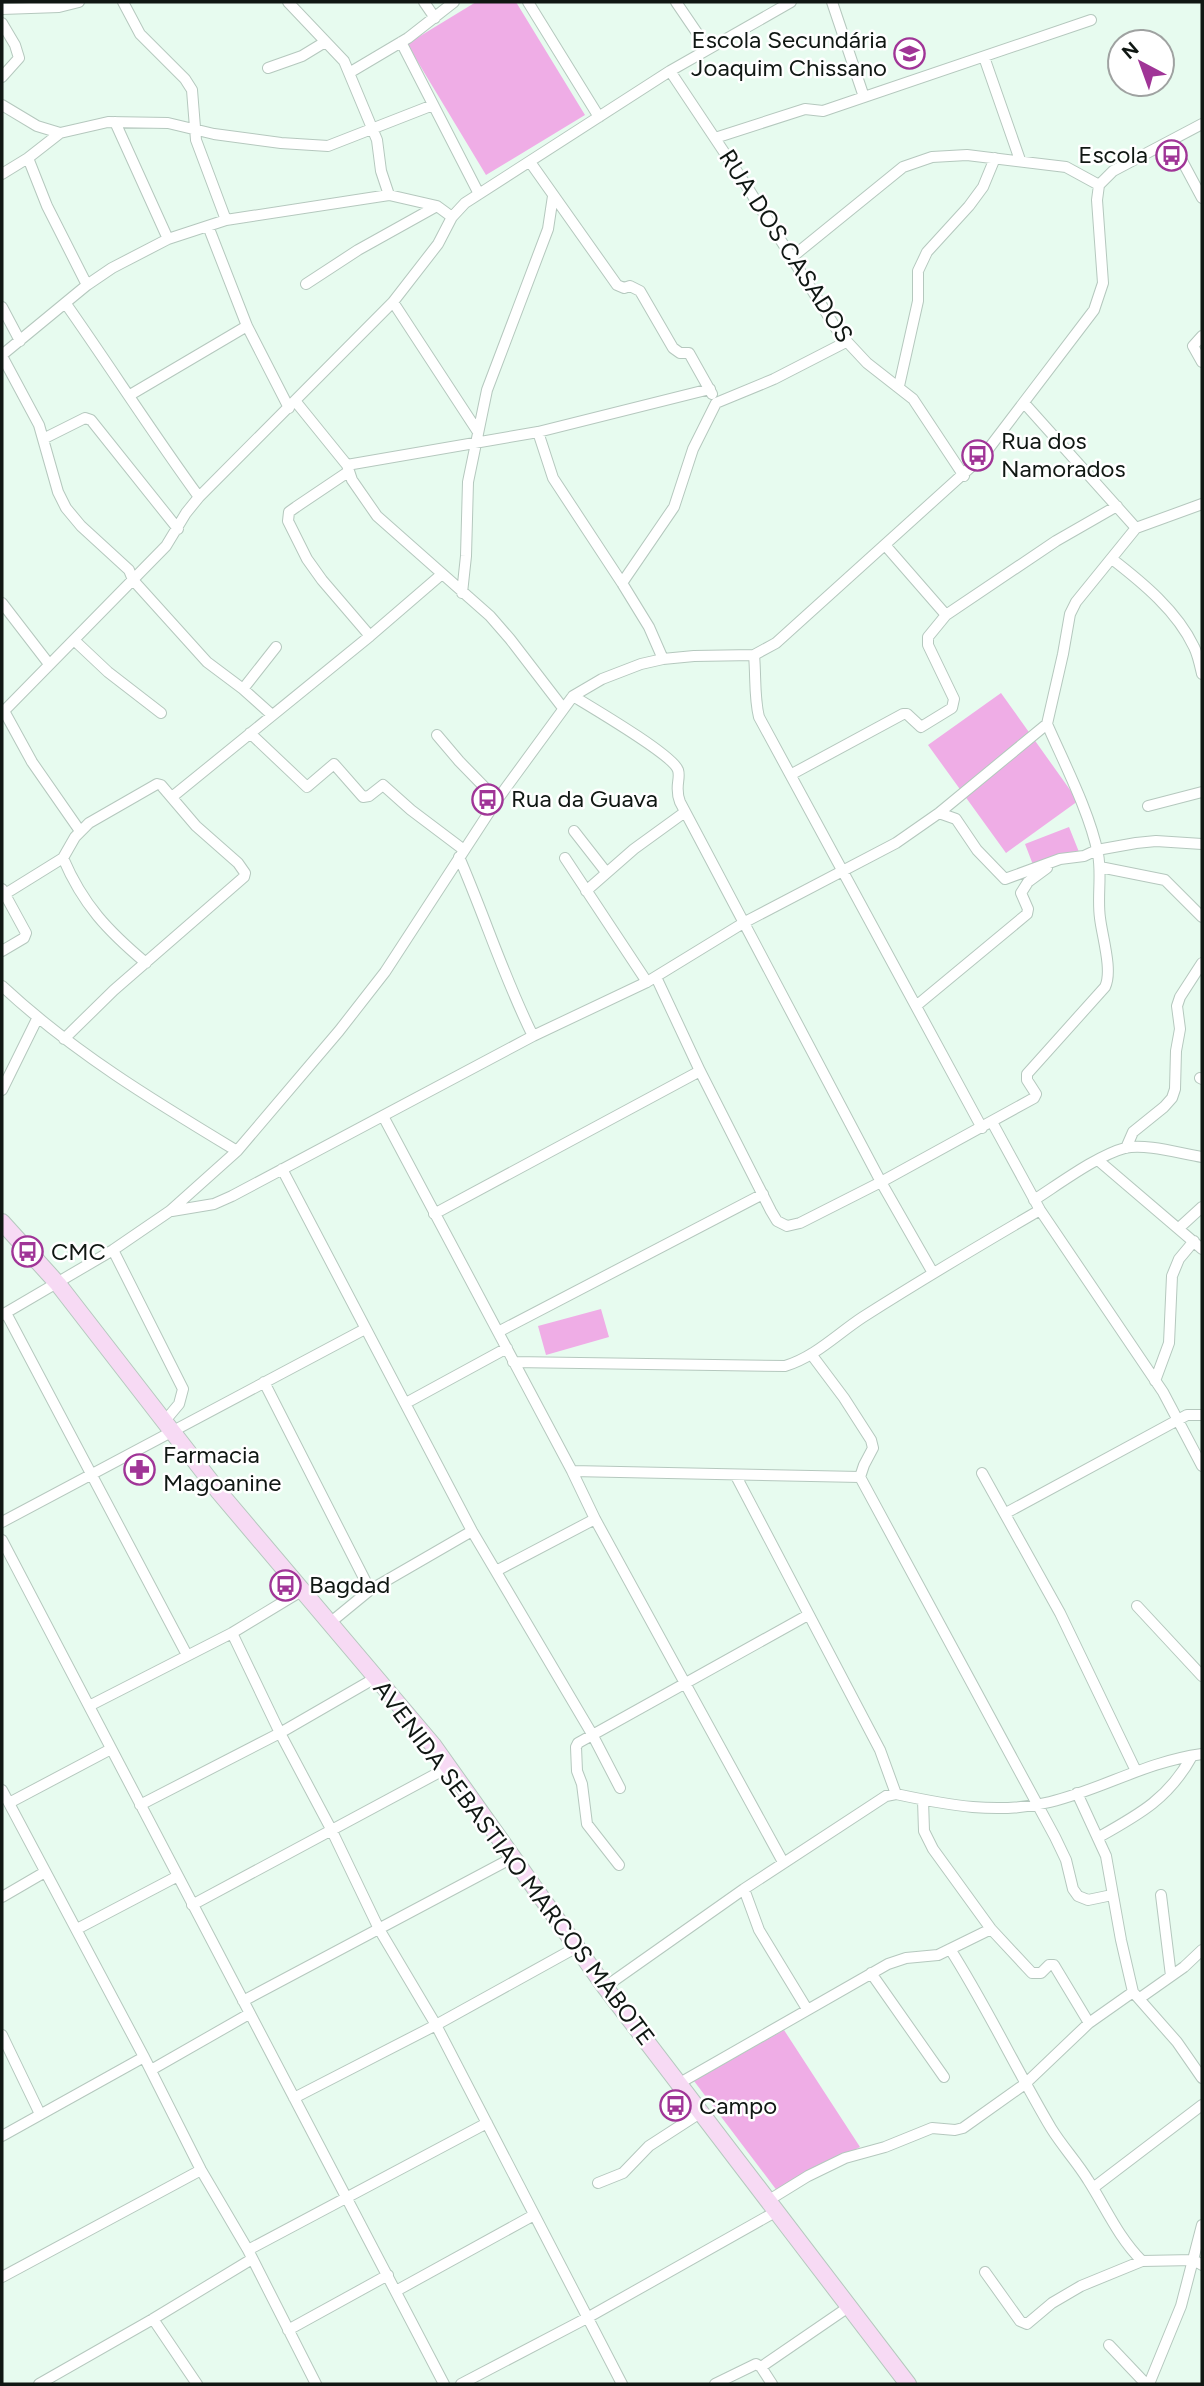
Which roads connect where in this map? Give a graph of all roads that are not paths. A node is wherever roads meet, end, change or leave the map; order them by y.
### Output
1 (79, 2) edge
2 (123, 2) edge
3 (288, 2) edge
4 (424, 2) edge
5 (454, 2) edge
6 (528, 2) edge
7 (677, 2) edge
8 (790, 2) edge
9 (832, 2) edge
10 (778, 5) edge
11 (2, 9) edge
12 (435, 18) junction
13 (1091, 20) dead end
14 (2, 23) edge
15 (325, 42) junction
16 (401, 42) junction
17 (708, 49) junction
18 (984, 57) junction
19 (268, 68) dead end
20 (670, 71) junction
21 (349, 73) junction
22 (2, 77) edge
23 (864, 97) junction
24 (2, 105) edge
25 (433, 105) junction
26 (598, 117) junction
27 (115, 122) junction
28 (1202, 124) edge
29 (194, 128) junction
30 (372, 128) junction
31 (60, 133) junction
32 (716, 138) junction
33 (1172, 142) junction
34 (28, 158) junction
35 (995, 158) junction
36 (1020, 160) junction
37 (530, 162) junction
38 (2, 174) edge
39 (1099, 185) junction
40 (479, 194) junction
41 (389, 195) junction
42 (553, 197) junction
43 (1202, 198) edge
44 (437, 206) junction
45 (452, 217) junction
46 (226, 220) junction
47 (208, 226) junction
48 (168, 239) junction
49 (791, 258) junction
50 (306, 284) dead end
51 (87, 285) junction
52 (393, 302) junction
53 (66, 304) junction
54 (2, 307) edge
55 (247, 326) junction
56 (1202, 335) edge
57 (20, 341) junction
58 (846, 342) junction
59 (2, 355) edge
60 (1202, 362) edge
61 (898, 386) junction
62 (710, 389) junction
63 (130, 395) junction
64 (716, 403) junction
65 (1026, 404) junction
66 (293, 405) junction
67 (538, 432) junction
68 (477, 437) junction
69 (43, 439) junction
70 (348, 468) junction
71 (964, 476) junction
72 (199, 497) junction
73 (1202, 504) edge
74 (1117, 506) junction
75 (1136, 528) junction
76 (178, 529) junction
77 (886, 545) junction
78 (1112, 559) junction
79 (442, 574) junction
80 (133, 580) junction
81 (622, 583) junction
82 (462, 593) junction
83 (2, 603) edge
84 (946, 615) junction
85 (370, 636) junction
86 (74, 639) junction
87 (1198, 645) edge
88 (275, 647) dead end
89 (754, 655) junction
90 (663, 659) junction
91 (49, 664) junction
92 (1202, 674) edge
93 (243, 689) junction
94 (573, 696) junction
95 (563, 708) junction
96 (3, 712) edge
97 (160, 713) dead end
98 (272, 715) junction
99 (1046, 724) junction
100 (250, 733) junction
101 (437, 735) dead end
102 (792, 774) junction
103 (1202, 792) edge
104 (172, 797) junction
105 (497, 800) junction
106 (1148, 806) dead end
107 (685, 812) junction
108 (939, 813) junction
109 (80, 831) junction
110 (574, 831) dead end
111 (1202, 844) edge
112 (1097, 850) junction
113 (462, 854) junction
114 (63, 858) junction
115 (565, 858) dead end
116 (1060, 859) junction
117 (1100, 867) junction
118 (844, 870) junction
119 (606, 872) junction
120 (586, 891) junction
121 (3, 892) edge
122 (1202, 916) edge
123 (745, 922) junction
124 (2, 951) edge
125 (146, 963) junction
126 (1202, 963) edge
127 (652, 979) junction
128 (2, 986) edge
129 (916, 1006) junction
130 (37, 1019) junction
131 (533, 1036) junction
132 (64, 1039) junction
133 (700, 1071) junction
134 (2, 1090) edge
135 (383, 1116) junction
136 (987, 1125) junction
137 (1126, 1148) junction
138 (236, 1151) junction
139 (1202, 1157) edge
140 (1099, 1161) junction
141 (282, 1169) junction
142 (881, 1182) junction
143 (763, 1194) junction
144 (1037, 1205) junction
145 (1202, 1207) edge
146 (170, 1211) junction
147 (434, 1214) junction
148 (2, 1222) edge
149 (1179, 1228) junction
150 (1198, 1245) edge
151 (113, 1250) junction
152 (933, 1273) junction
153 (58, 1284) junction
154 (4, 1314) edge
155 (365, 1329) junction
156 (498, 1332) junction
157 (507, 1348) junction
158 (811, 1354) junction
159 (513, 1362) junction
160 (1155, 1381) junction
161 (264, 1382) junction
162 (406, 1403) junction
163 (1202, 1415) edge
164 (1177, 1421) junction
165 (168, 1427) junction
166 (1202, 1466) edge
167 (572, 1471) junction
168 (982, 1473) dead end
169 (93, 1474) junction
170 (736, 1476) junction
171 (860, 1477) junction
172 (1006, 1513) junction
173 (595, 1519) junction
174 (2, 1522) edge
175 (472, 1531) junction
176 (2, 1540) edge
177 (496, 1571) junction
178 (303, 1590) junction
179 (370, 1590) junction
180 (1137, 1606) dead end
181 (808, 1615) junction
182 (331, 1622) junction
183 (232, 1633) junction
184 (187, 1655) junction
185 (1198, 1663) edge
186 (1202, 1676) edge
187 (377, 1677) junction
188 (685, 1685) junction
189 (89, 1706) junction
190 (280, 1733) junction
191 (592, 1734) junction
192 (111, 1749) junction
193 (1197, 1755) edge
194 (449, 1767) junction
195 (1136, 1771) junction
196 (621, 1788) dead end
197 (2, 1790) edge
198 (1077, 1793) junction
199 (896, 1794) junction
200 (923, 1800) junction
201 (9, 1804) junction
202 (140, 1805) junction
203 (1037, 1805) junction
204 (331, 1829) junction
205 (1099, 1837) junction
206 (514, 1857) junction
207 (783, 1862) junction
208 (619, 1865) dead end
209 (45, 1872) junction
210 (176, 1877) junction
211 (744, 1889) junction
212 (1112, 1895) junction
213 (1161, 1895) dead end
214 (2, 1897) edge
215 (192, 1905) junction
216 (77, 1929) junction
217 (379, 1929) junction
218 (991, 1929) junction
219 (577, 1947) junction
220 (950, 1949) junction
221 (1202, 1950) edge
222 (871, 1973) junction
223 (1171, 1976) junction
224 (605, 1987) junction
225 (1137, 1995) junction
226 (243, 2001) junction
227 (807, 2009) junction
228 (249, 2014) junction
229 (1089, 2023) junction
230 (436, 2025) junction
231 (2, 2035) edge
232 (144, 2057) junction
233 (151, 2070) junction
234 (1200, 2071) edge
235 (944, 2077) dead end
236 (678, 2084) junction
237 (1025, 2084) junction
238 (294, 2098) junction
239 (1202, 2105) edge
240 (701, 2113) junction
241 (40, 2114) junction
242 (487, 2123) junction
243 (2, 2136) edge
244 (201, 2170) junction
245 (598, 2183) dead end
246 (1093, 2188) junction
247 (345, 2196) junction
248 (773, 2205) junction
249 (534, 2215) junction
250 (1202, 2225) edge
251 (250, 2254) junction
252 (1142, 2261) junction
253 (1198, 2262) edge
254 (985, 2272) dead end
255 (388, 2275) junction
256 (2, 2277) edge
257 (396, 2291) junction
258 (850, 2306) junction
259 (587, 2318) junction
260 (153, 2319) junction
261 (288, 2330) junction
262 (1109, 2345) dead end
263 (761, 2367) junction
264 (59, 2373) junction
265 (39, 2384) edge
266 (66, 2384) edge
267 (197, 2384) edge
268 (316, 2384) edge
269 (444, 2384) edge
270 (461, 2384) edge
271 (622, 2384) edge
272 (715, 2384) edge
273 (772, 2384) edge
274 (908, 2384) edge
275 (1147, 2384) edge

1 - 11 street
2 - 29 street
3 - 15 street
4 - 12 street
5 - 12 street
6 - 26 street
7 - 17 street
8 - 10 street
9 - 23 street
10 - 17 street
12 - 16 street
13 - 18 street
14 - 22 street
15 - 19 street
15 - 21 street
16 - 21 street
16 - 25 street
17 - 20 street
18 - 23 street
18 - 36 street
20 - 26 street
20 - 32 street, RUA DOS CASADOS
21 - 30 street
23 - 32 street
24 - 31 street
25 - 30 street
25 - 40 street
26 - 37 street
27 - 29 street
27 - 31 street
27 - 48 street
28 - 33 street
29 - 30 street
29 - 46 street
30 - 41 street
31 - 34 street
32 - 49 street, RUA DOS CASADOS
33 - 39 street
33 - 43 street
34 - 38 street
34 - 51 street
35 - 36 street
35 - 49 street
35 - 61 street
36 - 39 street
37 - 40 street
37 - 42 street
39 - 65 street
40 - 45 street
41 - 44 street
41 - 46 street
42 - 62 street
42 - 68 street
44 - 45 street
44 - 50 street
45 - 52 street
46 - 47 street
47 - 48 street
47 - 55 street
48 - 51 street
49 - 58 street, RUA DOS CASADOS
51 - 53 street
52 - 66 street
52 - 68 street
53 - 57 street
53 - 63 street
54 - 57 street
55 - 63 street
55 - 66 street
56 - 60 street
57 - 59 street
58 - 61 street, RUA DOS CASADOS
58 - 64 street
59 - 69 street
61 - 71 street, RUA DOS CASADOS
62 - 64 street
62 - 67 street
63 - 72 street
64 - 81 street
65 - 71 street
65 - 74 street
66 - 70 street
66 - 72 street
67 - 68 street
67 - 81 street
68 - 70 street
68 - 82 street
69 - 76 street
69 - 80 street
70 - 79 street
70 - 85 street
71 - 77 street
72 - 76 street
73 - 75 street
74 - 75 street
74 - 84 street
75 - 78 street
76 - 80 street
77 - 84 street
77 - 89 street
78 - 87 street
78 - 99 street
79 - 82 street
79 - 85 street
80 - 86 street
80 - 93 street
81 - 90 street
82 - 95 street
83 - 91 street
84 - 102 street
85 - 98 street
86 - 91 street
86 - 97 street
87 - 92 street
88 - 93 street
89 - 90 street
89 - 102 street
90 - 94 street
91 - 96 street
93 - 98 street
94 - 95 street
94 - 107 street
95 - 105 street
96 - 109 street
98 - 100 street
99 - 108 street
99 - 112 street
100 - 104 street
100 - 113 street
101 - 105 street
102 - 118 street
103 - 106 street
104 - 109 street
104 - 125 street
105 - 113 street
107 - 119 street
107 - 123 street
108 - 116 street
108 - 118 street
109 - 114 street
110 - 119 street
111 - 112 street
112 - 116 street
112 - 117 street
113 - 131 street
113 - 138 street
114 - 121 street
114 - 125 street
115 - 120 street
116 - 129 street
117 - 122 street
117 - 136 street
118 - 123 street
118 - 129 street
119 - 120 street
120 - 127 street
121 - 124 street
123 - 127 street
123 - 142 street
125 - 132 street
126 - 137 street
127 - 131 street
127 - 133 street
128 - 130 street
129 - 136 street
130 - 132 street
130 - 134 street
131 - 135 street
132 - 138 street
133 - 143 street
133 - 147 street
135 - 141 street
135 - 147 street
136 - 142 street
136 - 144 street
137 - 139 street
137 - 140 street
138 - 146 street
140 - 144 street
140 - 149 street
141 - 146 street
141 - 155 street
142 - 143 street
142 - 152 street
143 - 156 street
144 - 152 street
144 - 160 street
145 - 149 street
146 - 151 street
147 - 156 street
148 - 153 main road, AVENIDA SEBASTIAO MARCOS MABOTE
149 - 150 street
150 - 160 street
151 - 153 street
151 - 165 street
152 - 158 street
153 - 154 street
153 - 165 main road, AVENIDA SEBASTIAO MARCOS MABOTE
154 - 169 street
155 - 161 street
155 - 162 street
156 - 157 street
157 - 159 street
157 - 162 street
158 - 159 street
158 - 171 street
159 - 167 street
160 - 164 street
161 - 165 street
161 - 179 street
162 - 175 street
163 - 164 street
164 - 166 street
164 - 172 street
165 - 169 street
165 - 178 main road, AVENIDA SEBASTIAO MARCOS MABOTE
167 - 170 street
167 - 173 street
168 - 172 street
169 - 174 street
169 - 184 street
170 - 171 street
170 - 181 street
171 - 203 street
172 - 195 street
173 - 177 street
173 - 188 street
175 - 177 street
175 - 179 street
176 - 189 street
177 - 191 street
178 - 182 main road, AVENIDA SEBASTIAO MARCOS MABOTE
178 - 183 street
179 - 182 street
180 - 185 street
181 - 188 street
181 - 199 street
182 - 187 main road, AVENIDA SEBASTIAO MARCOS MABOTE
183 - 184 street
183 - 190 street
184 - 189 street
185 - 186 street
187 - 190 street
187 - 194 main road, AVENIDA SEBASTIAO MARCOS MABOTE
188 - 191 street
188 - 207 street
189 - 192 street
190 - 202 street
190 - 204 street
191 - 196 street
191 - 208 street
192 - 201 street
192 - 202 street
193 - 195 street
193 - 205 street
194 - 204 street
194 - 206 main road, AVENIDA SEBASTIAO MARCOS MABOTE
195 - 198 street
197 - 201 street
198 - 203 street
198 - 205 street
199 - 200 street
199 - 207 street
200 - 203 street
200 - 218 street
201 - 209 street
202 - 210 street
203 - 212 street
204 - 215 street
204 - 217 street
205 - 212 street
206 - 217 street
206 - 219 main road, AVENIDA SEBASTIAO MARCOS MABOTE
207 - 211 street
209 - 214 street
209 - 216 street
210 - 215 street
210 - 216 street
211 - 224 street
211 - 227 street
212 - 225 street
213 - 223 street
215 - 226 street
216 - 232 street
217 - 226 street
217 - 230 street
218 - 220 street
218 - 229 street
219 - 224 main road, AVENIDA SEBASTIAO MARCOS MABOTE
219 - 230 street
220 - 222 street
220 - 237 street
221 - 223 street
222 - 227 street
222 - 235 street
223 - 225 street
224 - 236 main road, AVENIDA SEBASTIAO MARCOS MABOTE
225 - 229 street
225 - 234 street
226 - 228 street
227 - 236 street
228 - 233 street
228 - 238 street
229 - 237 street
230 - 238 street
230 - 242 street
231 - 241 street
232 - 233 street
232 - 241 street
233 - 244 street
236 - 240 main road, AVENIDA SEBASTIAO MARCOS MABOTE
237 - 246 street
237 - 248 street
238 - 247 street
239 - 246 street
240 - 245 street
240 - 248 main road, AVENIDA SEBASTIAO MARCOS MABOTE
241 - 243 street
242 - 247 street
242 - 249 street
244 - 251 street
244 - 256 street
246 - 252 street
247 - 251 street
247 - 255 street
248 - 258 main road, AVENIDA SEBASTIAO MARCOS MABOTE
248 - 259 street
249 - 257 street
249 - 259 street
250 - 253 street
251 - 260 street
251 - 261 street
252 - 253 street
252 - 254 street
253 - 275 street
255 - 257 street
255 - 261 street
257 - 269 street
258 - 263 street
258 - 274 main road, AVENIDA SEBASTIAO MARCOS MABOTE
259 - 270 street
259 - 271 street
260 - 264 street
260 - 267 street
261 - 268 street
262 - 275 street
263 - 272 street
263 - 273 street
264 - 265 street
264 - 266 street

